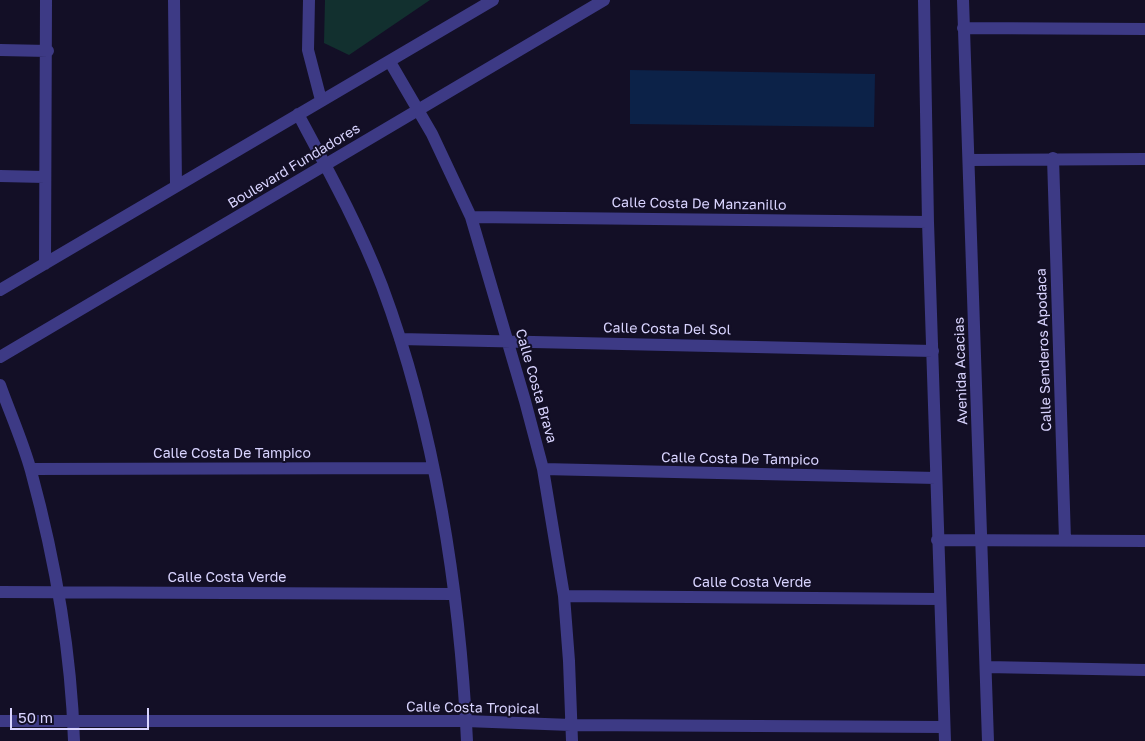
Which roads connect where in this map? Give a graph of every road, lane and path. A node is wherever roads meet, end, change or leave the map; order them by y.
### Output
1 (46, 0) edge
2 (174, 0) edge
3 (309, 0) edge
4 (493, 0) edge
5 (604, 0) edge
6 (924, 0) edge
7 (962, 0) edge
8 (963, 28) junction
9 (1145, 29) edge
10 (0, 50) edge
11 (48, 52) junction
12 (390, 62) junction
13 (320, 100) junction
14 (418, 111) junction
15 (298, 114) junction
16 (1053, 158) junction
17 (1145, 159) edge
18 (969, 160) junction
19 (326, 165) junction
20 (0, 176) edge
21 (45, 177) junction
22 (176, 185) junction
23 (471, 217) junction
24 (928, 222) junction
25 (45, 264) junction
26 (0, 290) edge
27 (400, 339) junction
28 (508, 340) junction
29 (933, 351) junction
30 (0, 357) edge
31 (0, 385) edge
32 (433, 468) junction
33 (31, 469) junction
34 (544, 469) junction
35 (936, 478) junction
36 (937, 540) junction
37 (1065, 540) junction
38 (1145, 541) edge
39 (982, 542) junction
40 (0, 592) edge
41 (59, 592) junction
42 (454, 594) junction
43 (564, 596) junction
44 (939, 599) junction
45 (986, 667) junction
46 (1145, 670) edge
47 (74, 720) junction
48 (0, 721) edge
49 (466, 721) junction
50 (572, 726) junction
51 (944, 727) junction
52 (74, 741) edge
53 (467, 741) edge
54 (572, 741) edge
55 (945, 741) edge
56 (988, 741) edge

1 - 11 street
2 - 22 street
3 - 13 street
4 - 12 street
5 - 14 street, Boulevard Fundadores
6 - 24 street, Avenida Acacias
7 - 8 street, Avenida Acacias
8 - 9 street
8 - 18 street, Avenida Acacias
10 - 11 street
11 - 21 street
12 - 13 street
12 - 14 street, Calle Costa Brava
13 - 15 street
14 - 19 street, Boulevard Fundadores
14 - 23 street, Calle Costa Brava
15 - 19 street
15 - 22 street
16 - 17 street
16 - 18 street
16 - 37 street, Calle Senderos Apodaca
18 - 39 street, Avenida Acacias
19 - 27 street
19 - 30 street, Boulevard Fundadores
20 - 21 street
21 - 25 street
22 - 25 street
23 - 24 street, Calle Costa De Manzanillo
23 - 28 street, Calle Costa Brava
24 - 29 street, Avenida Acacias
25 - 26 street
27 - 28 street, Calle Costa Del Sol
27 - 32 street
28 - 29 street, Calle Costa Del Sol
28 - 34 street, Calle Costa Brava
29 - 35 street, Avenida Acacias
31 - 33 street
32 - 33 street, Calle Costa De Tampico
32 - 42 street
33 - 41 street
34 - 35 street, Calle Costa De Tampico
34 - 43 street, Calle Costa Brava
35 - 36 street, Avenida Acacias
36 - 39 street
36 - 44 street, Avenida Acacias
37 - 38 street
37 - 39 street
39 - 45 street, Avenida Acacias
40 - 41 street, Calle Costa Verde
41 - 42 street, Calle Costa Verde
41 - 47 street
42 - 49 street
43 - 44 street, Calle Costa Verde
43 - 50 street, Calle Costa Brava
44 - 51 street, Avenida Acacias
45 - 46 street
45 - 56 street, Avenida Acacias
47 - 48 street, Calle Costa Tropical
47 - 49 street, Calle Costa Tropical
47 - 52 street
49 - 50 street, Calle Costa Tropical
49 - 53 street
50 - 51 street, Calle Costa Tropical
50 - 54 street, Calle Costa Brava
51 - 55 street, Avenida Acacias

